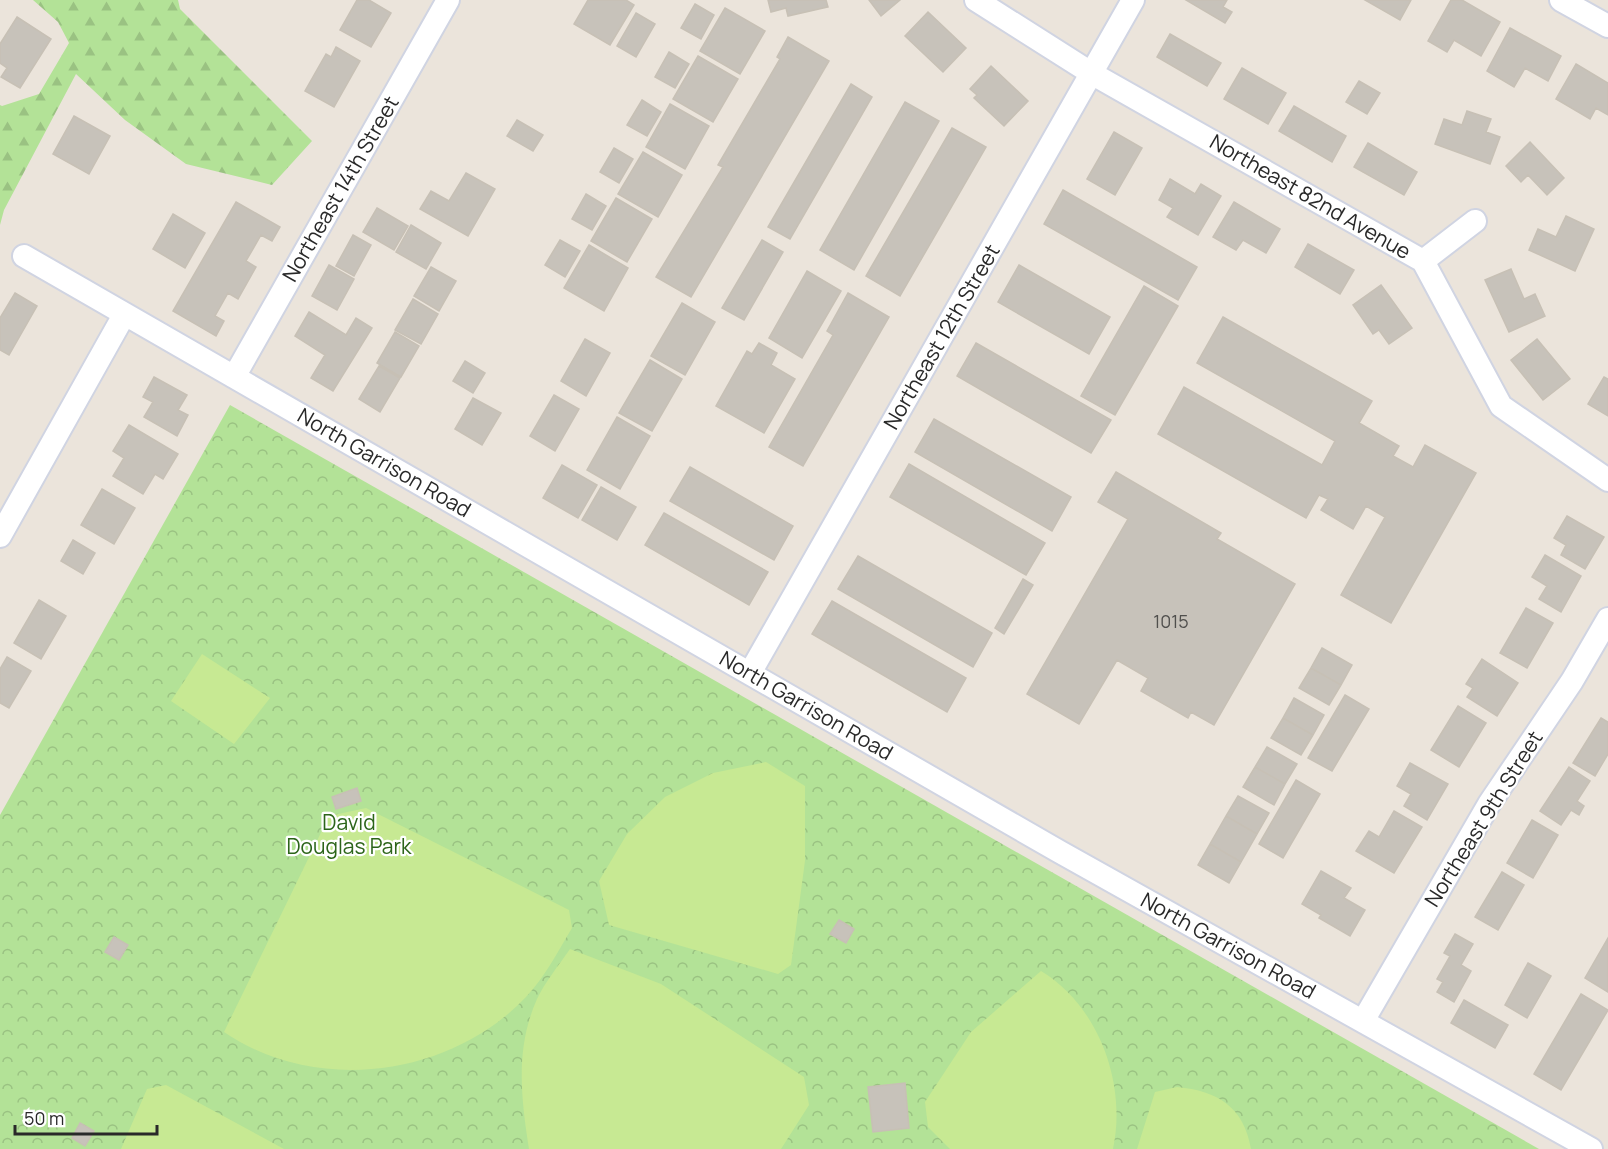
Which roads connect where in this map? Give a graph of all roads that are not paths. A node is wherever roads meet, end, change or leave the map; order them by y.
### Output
1 (448, 0) edge
2 (976, 0) edge
3 (1133, 0) edge
4 (1561, 0) edge
5 (1608, 26) edge
6 (1091, 73) junction
7 (1475, 221) dead end
8 (24, 256) dead end
9 (1423, 261) junction
10 (124, 315) junction
11 (234, 377) junction
12 (1608, 480) edge
13 (0, 536) edge
14 (1608, 619) edge
15 (750, 674) junction
16 (1363, 1021) junction
17 (1591, 1149) edge

1 - 11 street, Northeast 14th Street
2 - 6 street, Northeast 82nd Avenue
3 - 6 street, Northeast 12th Street
4 - 5 street
6 - 9 street, Northeast 82nd Avenue
6 - 15 street, Northeast 12th Street
7 - 9 street
8 - 10 street, North Garrison Road
9 - 12 street, Northeast 82nd Avenue
10 - 11 street, North Garrison Road
10 - 13 street
11 - 15 street, North Garrison Road
14 - 16 street, Northeast 9th Street
15 - 16 street, North Garrison Road
16 - 17 street, North Garrison Road

